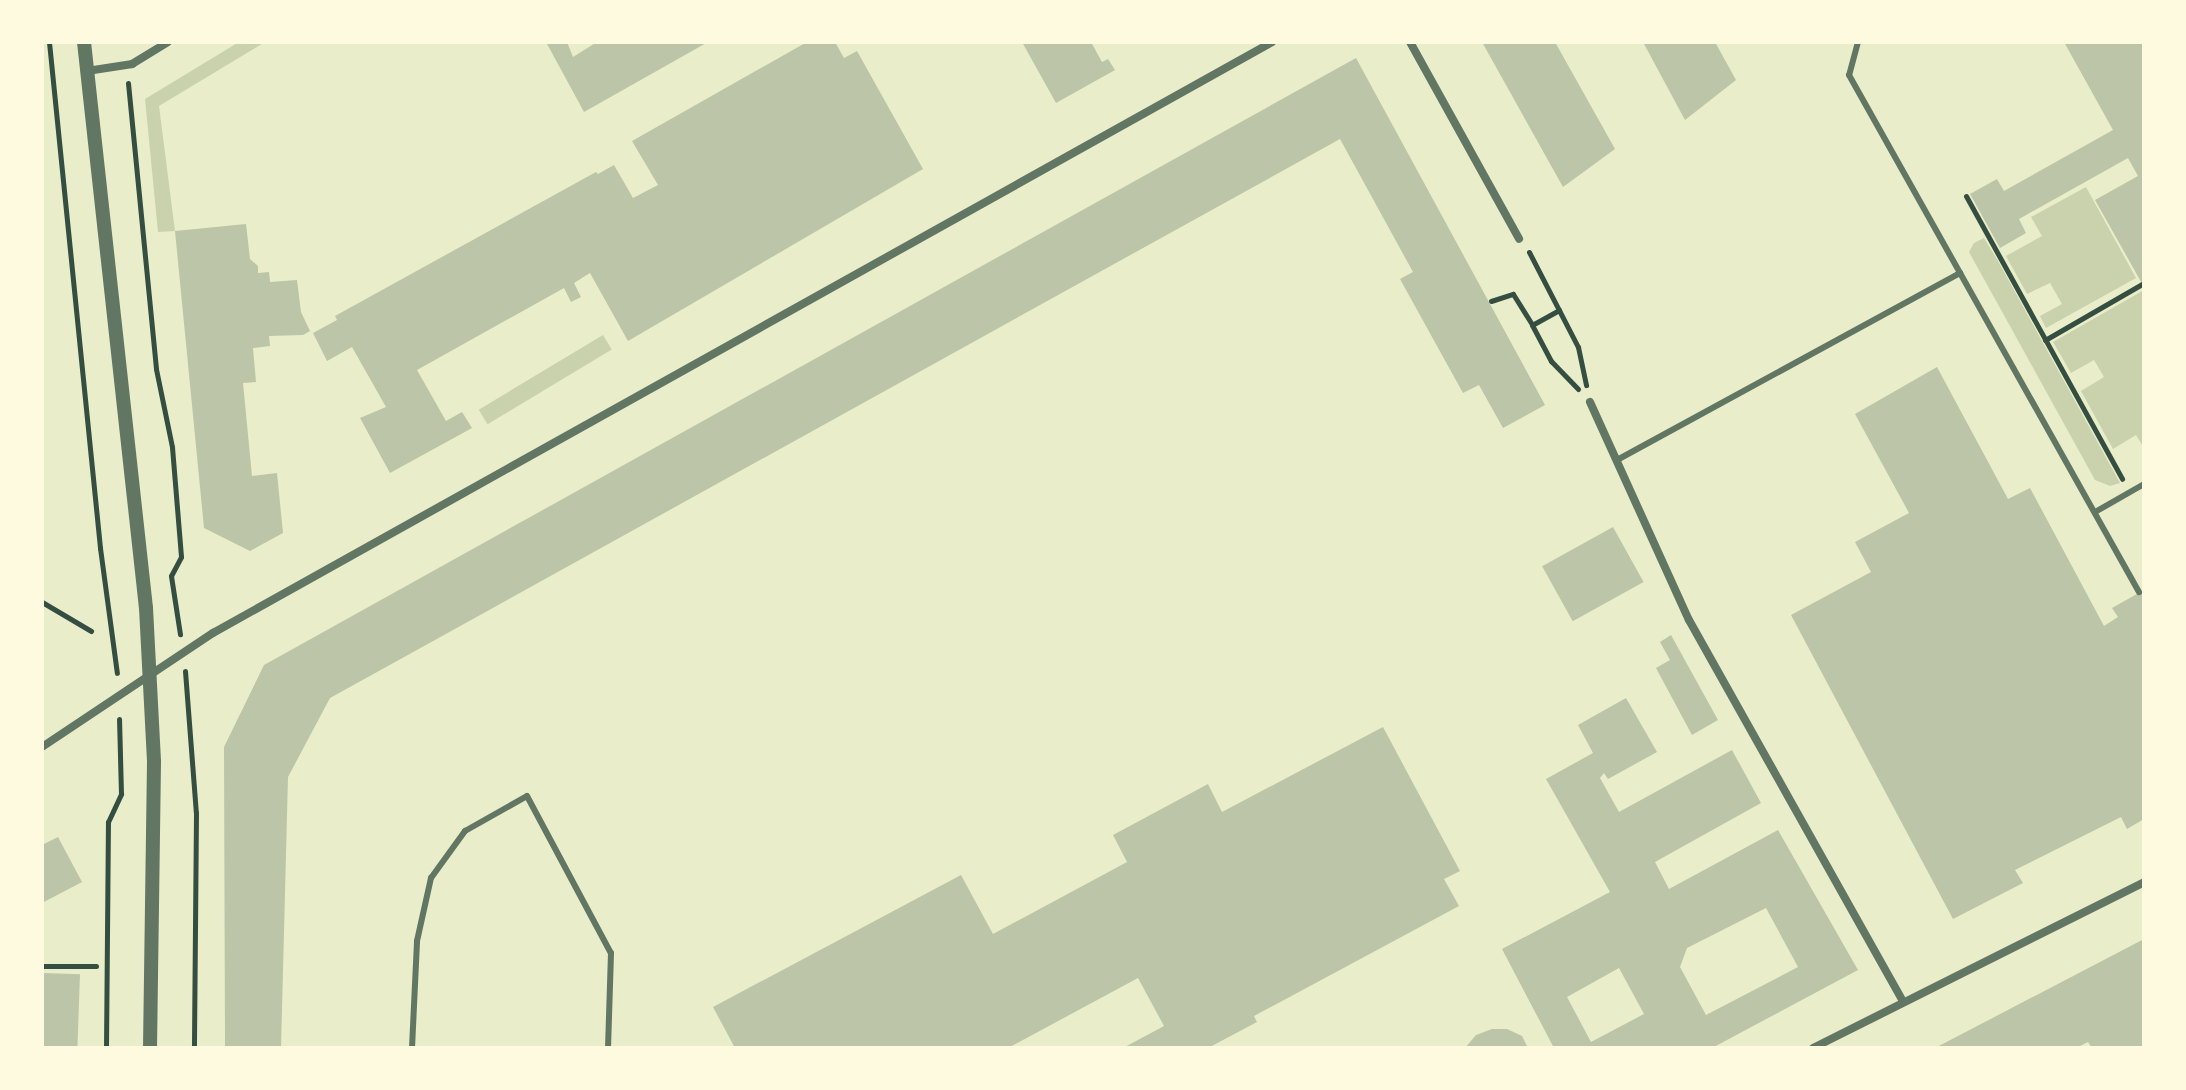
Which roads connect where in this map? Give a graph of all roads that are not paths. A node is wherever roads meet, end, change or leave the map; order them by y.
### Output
1 (84, 42) edge
2 (168, 42) edge
3 (1272, 42) edge
4 (1410, 42) edge
5 (1858, 42) edge
6 (87, 71) junction
7 (1519, 239) dead end
8 (1960, 273) junction
9 (1590, 402) road end
10 (1617, 460) junction
11 (2144, 484) edge
12 (2095, 512) junction
13 (2139, 592) dead end
14 (150, 675) junction
15 (42, 747) edge
16 (2144, 882) edge
17 (1903, 1001) junction
18 (150, 1048) edge
19 (412, 1048) edge
20 (608, 1048) edge
21 (1813, 1048) edge

1 - 6 street
2 - 6 street
3 - 14 street
4 - 7 street
5 - 8 lane
6 - 14 street
8 - 10 lane
8 - 12 lane
9 - 10 street
10 - 17 street
11 - 12 lane
12 - 13 lane
14 - 15 street
14 - 18 street
16 - 17 street
17 - 21 street
19 - 20 lane

